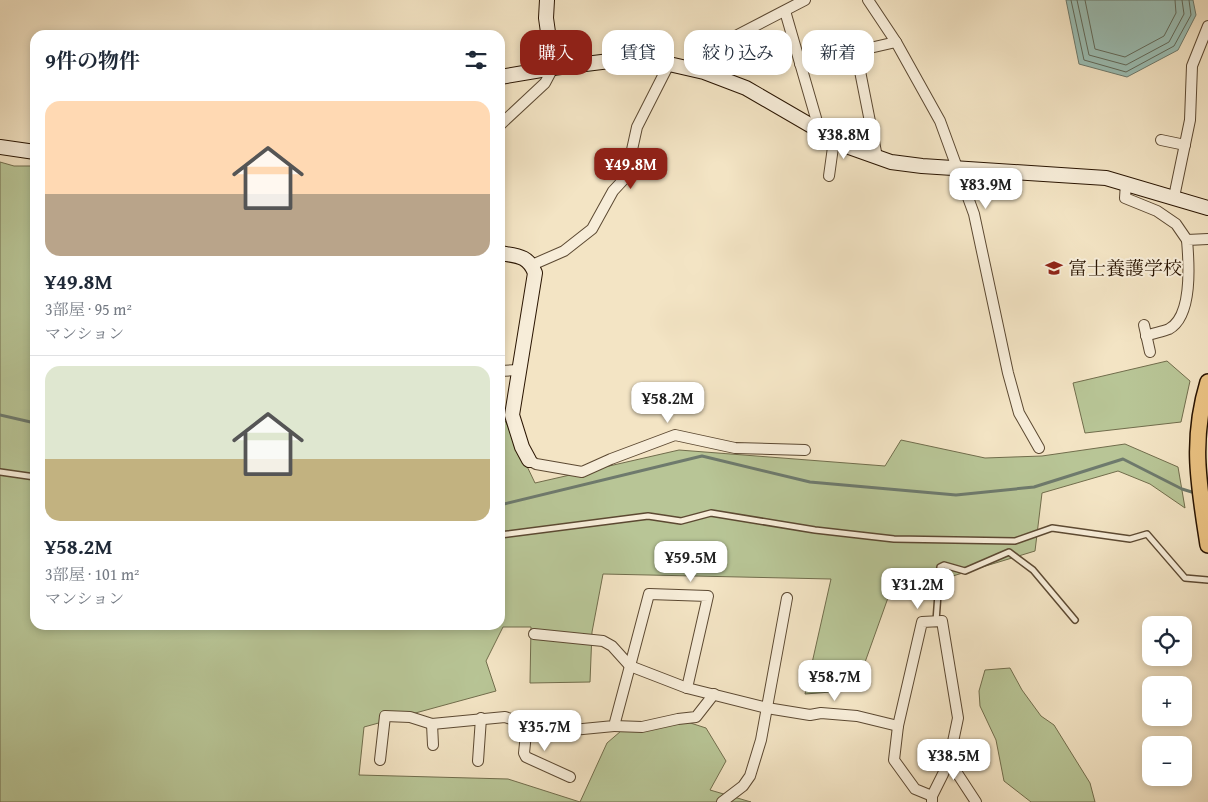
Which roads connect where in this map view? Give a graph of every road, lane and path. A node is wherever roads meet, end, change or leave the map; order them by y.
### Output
1 (547, 0) edge
2 (805, 0) edge
3 (868, 0) edge
4 (785, 11) junction
5 (1208, 26) edge
6 (548, 30) edge
7 (748, 30) edge
8 (896, 42) junction
9 (874, 47) edge
10 (800, 64) joint
11 (520, 74) edge
12 (550, 75) edge
13 (663, 75) edge
14 (712, 75) edge
15 (861, 75) edge
16 (505, 76) edge
17 (505, 120) edge
18 (820, 132) junction
19 (834, 140) junction
20 (1160, 140) dead end
21 (1185, 145) junction
22 (3, 151) edge
23 (30, 152) edge
24 (877, 157) junction
25 (956, 168) junction
26 (830, 176) dead end
27 (1126, 183) junction
28 (1174, 197) junction
29 (1208, 208) edge
30 (1208, 239) edge
31 (1187, 240) junction
32 (505, 254) edge
33 (532, 266) junction
34 (1144, 325) dead end
35 (1146, 336) junction
36 (1150, 352) dead end
37 (519, 370) junction
38 (505, 371) edge
39 (1208, 382) edge
40 (1039, 448) dead end
41 (806, 450) dead end
42 (529, 460) joint
43 (0, 472) edge
44 (30, 476) edge
45 (505, 534) edge
46 (1208, 545) edge
47 (1208, 580) edge
48 (787, 598) dead end
49 (1075, 620) dead end
50 (936, 621) junction
51 (534, 634) dead end
52 (630, 666) junction
53 (687, 688) junction
54 (714, 694) junction
55 (767, 708) junction
56 (481, 718) junction
57 (432, 724) junction
58 (527, 724) junction
59 (614, 726) junction
60 (898, 726) junction
61 (433, 745) dead end
62 (950, 756) junction
63 (380, 760) dead end
64 (478, 761) dead end
65 (570, 777) dead end
66 (932, 799) edge
67 (722, 802) edge
68 (976, 802) edge

1 - 6 street
2 - 4 street
3 - 8 street
4 - 7 street
4 - 10 street
5 - 21 street
8 - 9 street
8 - 25 street
10 - 18 street
11 - 16 street
12 - 17 street
13 - 33 street
14 - 18 street
15 - 24 street
18 - 19 street
19 - 24 street
19 - 26 street
20 - 21 street
21 - 28 street
22 - 23 street
24 - 25 street
25 - 27 street
25 - 40 street
27 - 28 street
27 - 31 street
28 - 29 street
30 - 31 street
31 - 35 street
32 - 33 street
33 - 37 street
34 - 35 street
35 - 36 street
37 - 38 street
37 - 42 street
39 - 46 main road
41 - 42 street
43 - 44 lane
45 - 47 lane
48 - 55 street
49 - 50 lane
50 - 60 street
50 - 62 street
51 - 52 street
52 - 53 street
52 - 53 street
52 - 59 street
53 - 54 street
54 - 55 street
54 - 59 street
55 - 60 street
55 - 67 street
56 - 57 street
56 - 58 street
56 - 64 street
57 - 61 street
57 - 63 street
58 - 59 street
58 - 65 street
60 - 66 street
62 - 66 street
62 - 68 street

